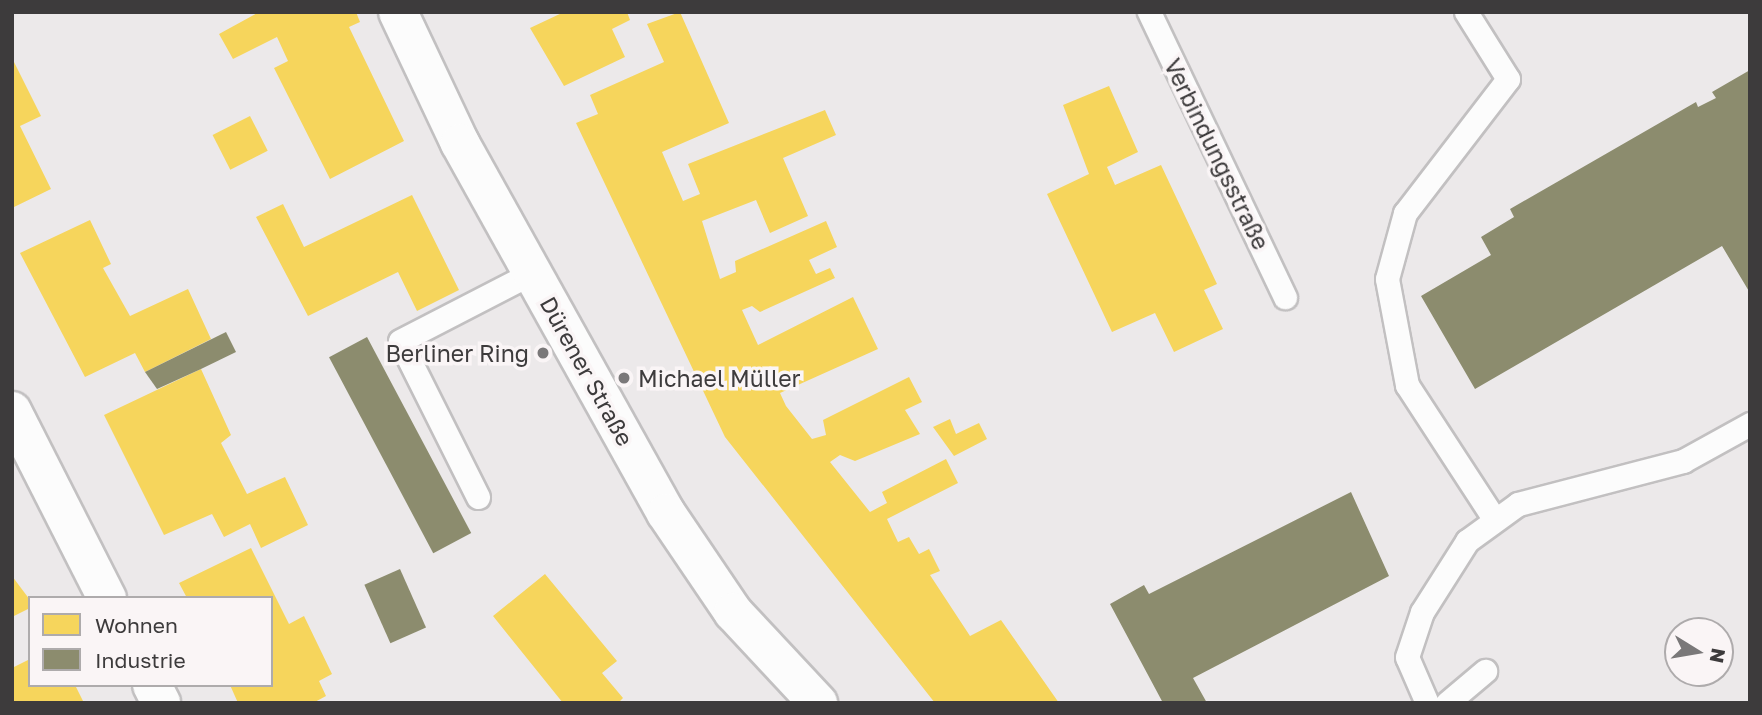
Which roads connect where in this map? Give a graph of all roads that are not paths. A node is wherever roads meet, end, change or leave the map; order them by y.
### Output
1 (398, 12) edge
2 (1149, 12) edge
3 (1466, 12) edge
4 (532, 273) junction
5 (1285, 297) dead end
6 (12, 411) edge
7 (1750, 424) edge
8 (478, 497) dead end
9 (1494, 520) junction
10 (106, 596) edge
11 (1485, 671) dead end
12 (153, 687) edge
13 (161, 703) edge
14 (818, 703) edge
15 (1427, 703) edge
16 (1447, 703) edge

1 - 4 street, Dürener Straße
2 - 5 lane, Verbindungsstraße
3 - 9 lane
4 - 8 lane
4 - 14 street, Dürener Straße
6 - 10 street
7 - 9 lane
9 - 15 lane
11 - 16 lane
12 - 13 street

